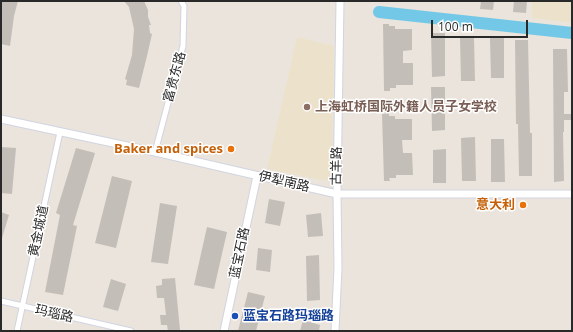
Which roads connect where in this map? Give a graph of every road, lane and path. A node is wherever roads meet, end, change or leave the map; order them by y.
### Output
1 (181, 1) edge
2 (340, 1) edge
3 (1, 119) edge
4 (60, 132) junction
5 (155, 152) junction
6 (257, 176) junction
7 (337, 194) junction
8 (572, 194) edge
9 (1, 301) edge
10 (22, 306) junction
11 (17, 331) edge
12 (131, 331) edge
13 (224, 331) edge
14 (335, 331) edge

1 - 5 street, 富贵东路
2 - 7 street, 古羊路
3 - 4 street, 伊犁南路
4 - 5 street, 伊犁南路
4 - 10 street, 黄金城道
5 - 6 street, 伊犁南路
6 - 7 street, 伊犁南路
6 - 13 street, 蓝宝石路
7 - 8 street, 伊犁南路
7 - 14 street, 古羊路
9 - 10 street, 玛瑙路
10 - 11 street, 黄金城道
10 - 12 street, 玛瑙路

